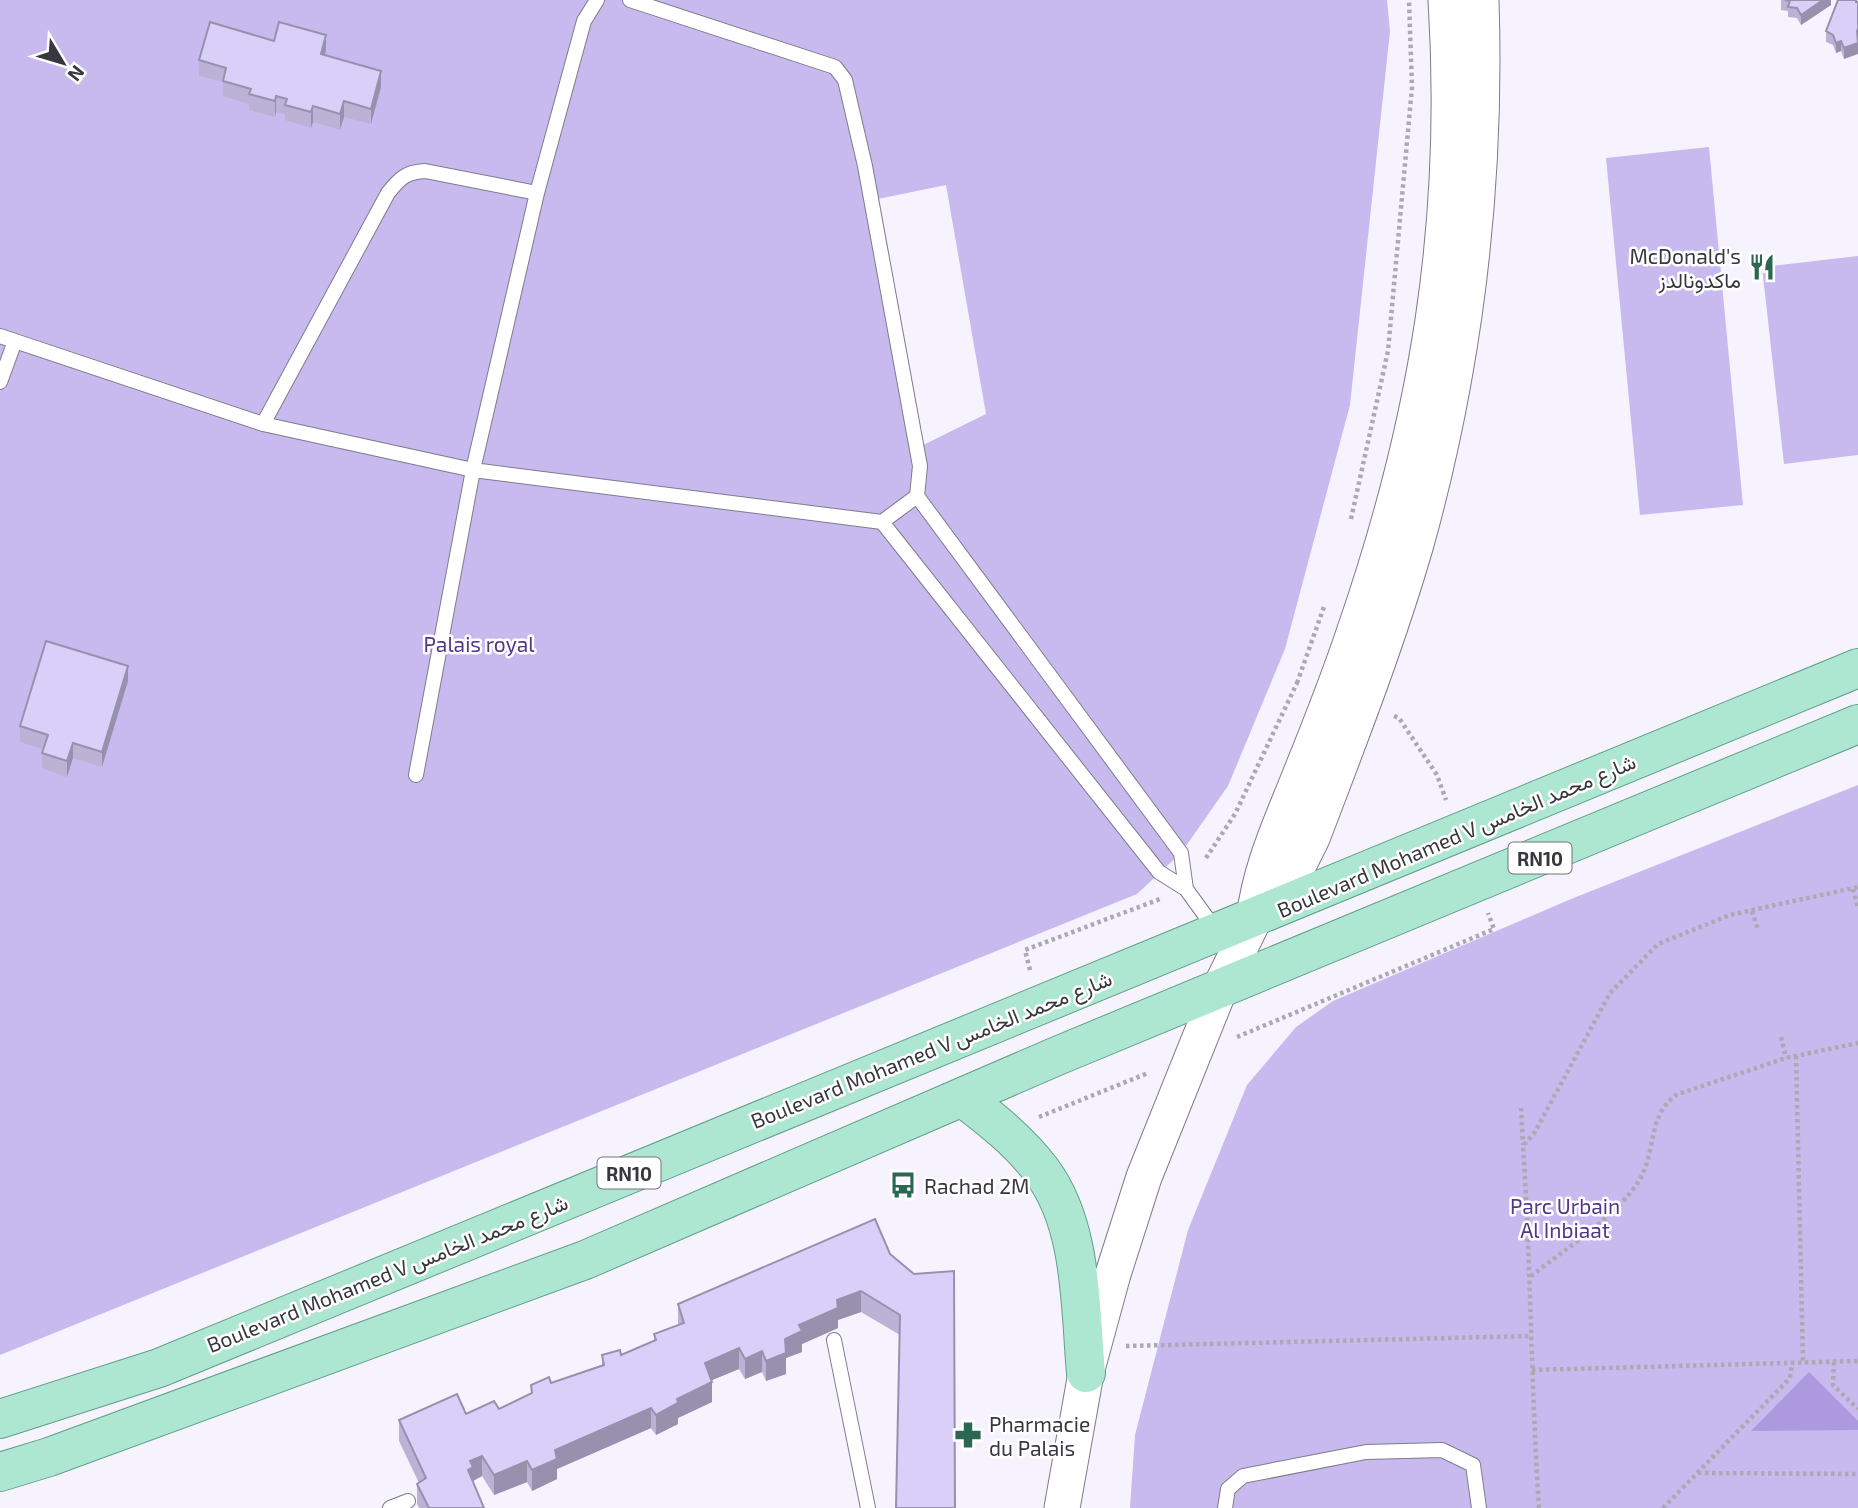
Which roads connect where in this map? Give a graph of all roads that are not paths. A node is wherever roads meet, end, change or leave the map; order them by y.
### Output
1 (597, 0) edge
2 (629, 0) edge
3 (1446, 0) edge
4 (1480, 0) edge
5 (537, 193) junction
6 (0, 336) edge
7 (15, 341) junction
8 (0, 382) edge
9 (263, 424) junction
10 (473, 470) junction
11 (916, 496) junction
12 (882, 522) junction
13 (1858, 668) edge
14 (1858, 724) edge
15 (416, 775) dead end
16 (1186, 889) junction
17 (1254, 919) junction
18 (1218, 933) junction
19 (1205, 995) junction
20 (962, 1097) junction
21 (834, 1340) edge
22 (1090, 1360) junction
23 (0, 1419) edge
24 (0, 1472) edge
25 (408, 1501) dead end
26 (390, 1508) edge
27 (868, 1508) edge
28 (1062, 1508) edge
29 (1225, 1508) edge
30 (1479, 1508) edge

1 - 5 lane
2 - 11 lane
3 - 17 street
4 - 17 street
5 - 9 lane
5 - 10 lane
6 - 7 lane
7 - 8 lane
7 - 9 lane
9 - 10 lane
10 - 12 lane
10 - 15 lane
11 - 12 lane
11 - 16 lane
12 - 16 lane
13 - 17 main road, Boulevard Mohamed V شارع محمد الخامس / RN10
14 - 19 main road, RN10
16 - 18 lane
17 - 18 main road, Boulevard Mohamed V شارع محمد الخامس / RN10
17 - 19 street
18 - 23 main road, Boulevard Mohamed V شارع محمد الخامس / RN10
19 - 20 main road, RN10
19 - 22 street
20 - 22 main road
20 - 24 main road, RN10
21 - 27 lane
22 - 28 street
25 - 26 lane
29 - 30 lane

